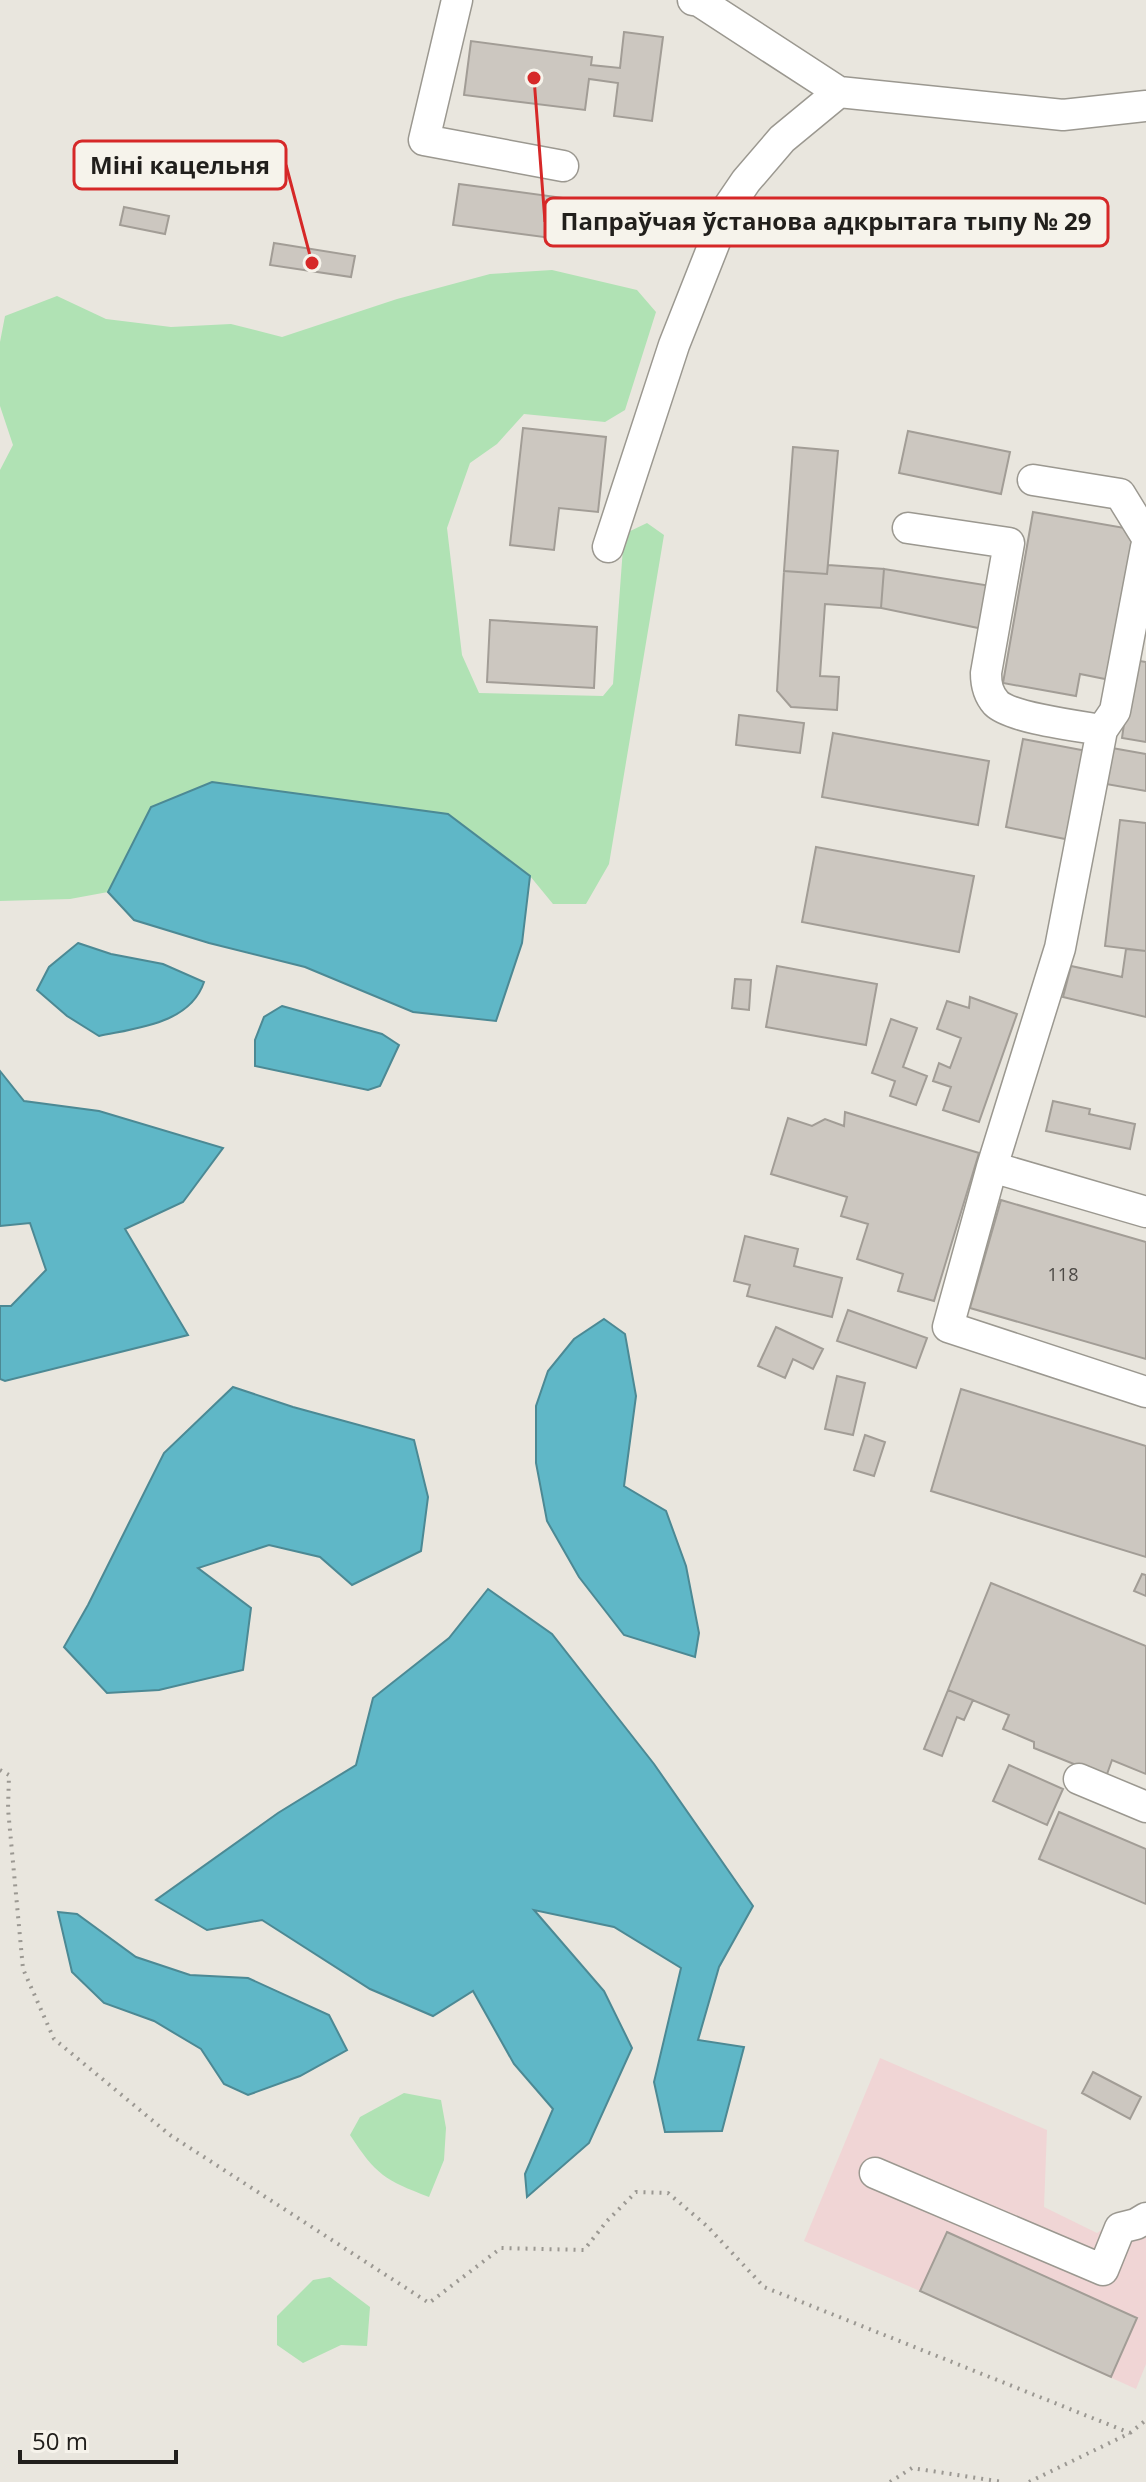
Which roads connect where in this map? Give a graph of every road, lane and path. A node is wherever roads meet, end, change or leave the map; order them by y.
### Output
1 (457, 0) edge
2 (693, 0) edge
3 (839, 92) junction
4 (1146, 106) edge
5 (563, 166) dead end
6 (1033, 480) dead end
7 (908, 528) dead end
8 (1146, 536) edge
9 (608, 547) dead end
10 (1146, 547) edge
11 (1102, 730) junction
12 (992, 1167) junction
13 (1146, 1212) edge
14 (1146, 1392) edge
15 (0, 1770) edge
16 (1079, 1779) dead end
17 (1146, 1807) edge
18 (875, 2173) dead end
19 (1146, 2218) edge
20 (1146, 2420) edge
21 (1130, 2433) junction
22 (890, 2482) edge
23 (1003, 2482) edge
24 (1029, 2482) edge

1 - 5 lane
2 - 3 lane
3 - 4 lane
3 - 9 lane
6 - 8 lane
7 - 11 lane
10 - 11 lane
11 - 12 lane
12 - 13 lane
12 - 14 lane
15 - 21 path
16 - 17 lane
18 - 19 lane
20 - 21 path
21 - 24 path
22 - 23 path

